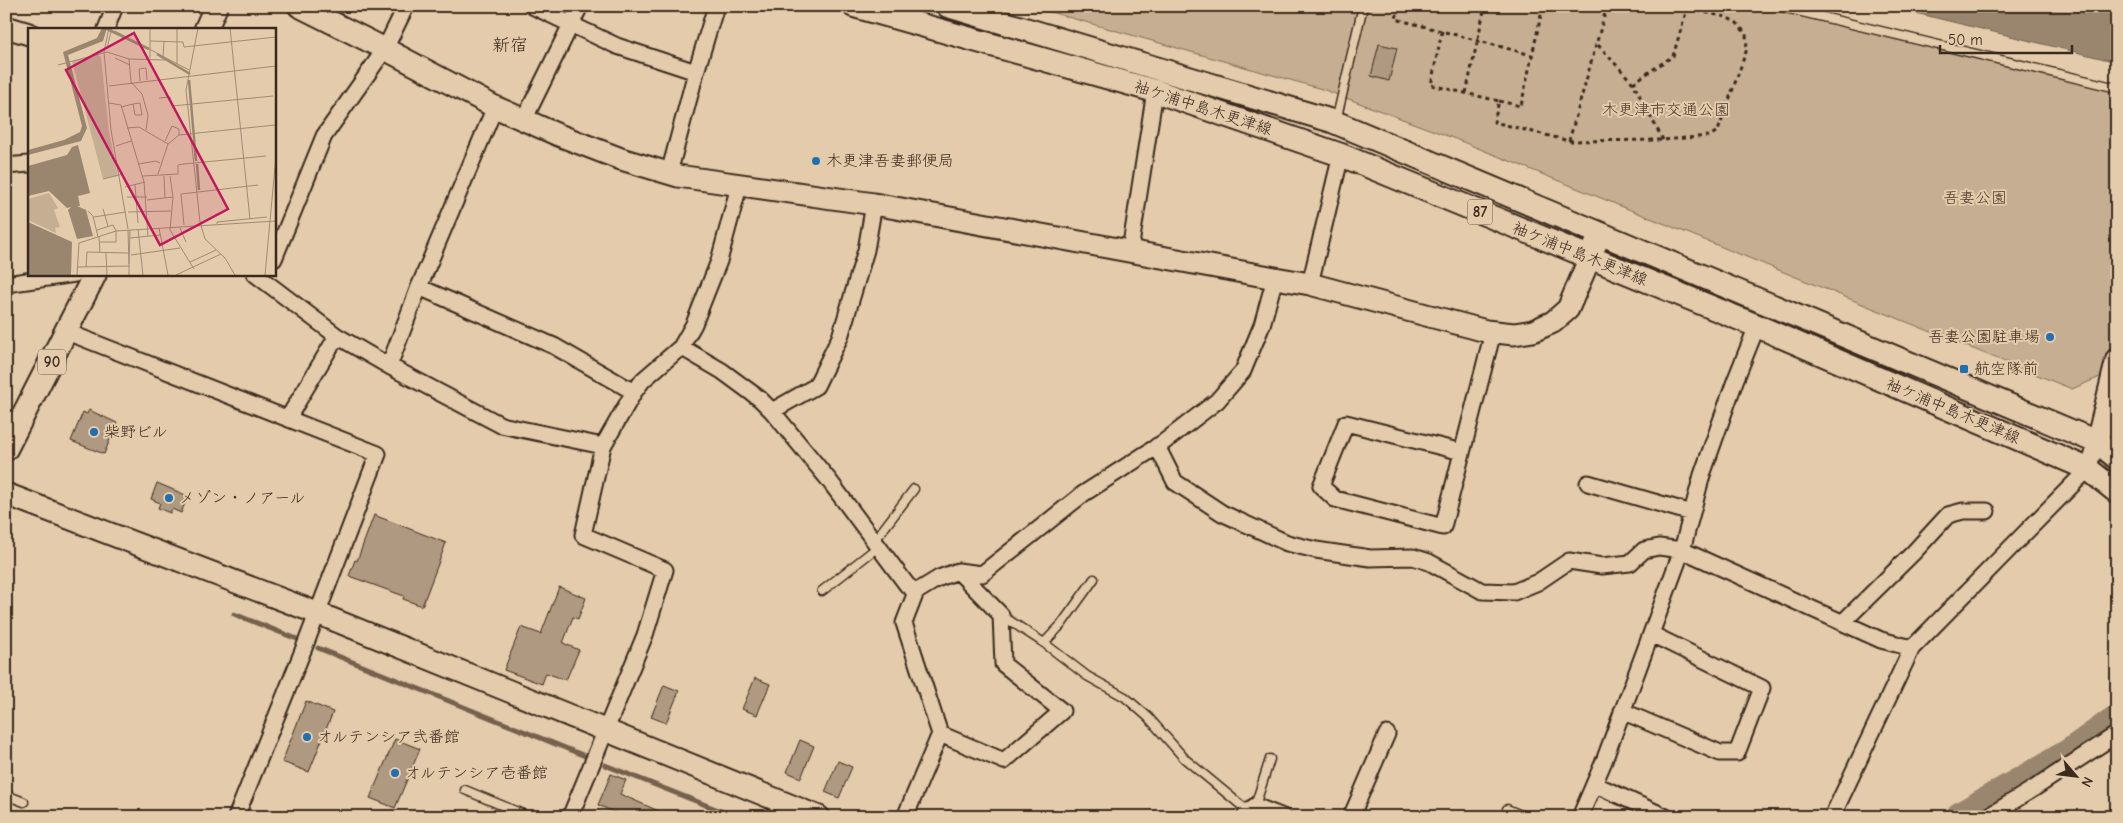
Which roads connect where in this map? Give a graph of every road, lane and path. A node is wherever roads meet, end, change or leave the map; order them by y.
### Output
1 (115, 6) edge
2 (216, 6) edge
3 (299, 6) edge
4 (406, 6) edge
5 (532, 6) edge
6 (580, 6) edge
7 (716, 6) edge
8 (854, 6) edge
9 (948, 6) edge
10 (1363, 6) edge
11 (1399, 6) edge
12 (1485, 6) edge
13 (1544, 6) edge
14 (1607, 6) edge
15 (1675, 6) edge
16 (1777, 6) edge
17 (1687, 9) junction
18 (570, 24) junction
19 (6, 27) edge
20 (106, 28) edge
21 (206, 28) edge
22 (1442, 31) junction
23 (28, 34) edge
24 (1478, 40) junction
25 (1597, 45) junction
26 (385, 49) junction
27 (1532, 55) junction
28 (696, 72) junction
29 (1633, 83) junction
30 (2117, 88) edge
31 (1155, 90) junction
32 (1466, 93) junction
33 (1499, 101) junction
34 (495, 107) junction
35 (524, 120) junction
36 (1336, 123) junction
37 (1663, 140) junction
38 (1568, 141) junction
39 (1341, 155) junction
40 (28, 164) edge
41 (6, 166) edge
42 (669, 174) junction
43 (739, 186) junction
44 (874, 204) junction
45 (1600, 234) junction
46 (1130, 251) junction
47 (275, 257) edge
48 (1590, 258) junction
49 (68, 275) edge
50 (95, 275) edge
51 (263, 276) edge
52 (1275, 278) junction
53 (6, 284) edge
54 (1310, 284) junction
55 (419, 287) junction
56 (1757, 326) junction
57 (67, 332) junction
58 (1493, 332) junction
59 (337, 336) junction
60 (681, 347) junction
61 (2117, 359) edge
62 (389, 366) junction
63 (634, 392) junction
64 (772, 411) junction
65 (288, 418) junction
66 (2097, 442) junction
67 (603, 446) junction
68 (1157, 446) junction
69 (6, 449) edge
70 (1462, 452) junction
71 (2117, 458) edge
72 (2088, 469) junction
73 (1588, 482) dead end
74 (914, 489) dead end
75 (2117, 492) edge
76 (6, 494) edge
77 (1987, 511) dead end
78 (1692, 513) junction
79 (877, 543) junction
80 (1682, 550) junction
81 (958, 571) junction
82 (1094, 580) dead end
83 (822, 590) dead end
84 (916, 592) junction
85 (317, 613) junction
86 (1001, 615) junction
87 (1843, 622) junction
88 (1652, 634) junction
89 (1044, 643) junction
90 (1912, 648) junction
91 (1622, 712) junction
92 (605, 730) junction
93 (940, 734) junction
94 (1387, 734) dead end
95 (2117, 734) edge
96 (1270, 759) dead end
97 (1594, 784) junction
98 (465, 790) dead end
99 (6, 795) edge
100 (24, 802) dead end
101 (1507, 808) dead end
102 (1249, 811) edge
103 (236, 817) edge
104 (530, 817) edge
105 (570, 817) edge
106 (819, 817) edge
107 (906, 817) edge
108 (1283, 817) edge
109 (1351, 817) edge
110 (1526, 817) edge
111 (1580, 817) edge
112 (1666, 817) edge
113 (1832, 817) edge
114 (1987, 817) edge

1 - 20 street
2 - 21 main road
3 - 26 street
4 - 26 street
5 - 18 street
6 - 18 street
7 - 28 street
8 - 31 main road, 袖ケ浦中島木更津線 / 87
9 - 36 main road, 袖ケ浦中島木更津線 / 87
10 - 36 lane
11 - 22 path
12 - 24 path
13 - 27 path
14 - 25 path
15 - 17 path
16 - 30 lane
17 - 29 path
17 - 37 path
18 - 28 street
18 - 35 street
19 - 23 street
22 - 24 path
22 - 32 path
24 - 27 path
24 - 32 path
25 - 29 path
25 - 38 path
26 - 34 street
26 - 47 street
27 - 33 path
28 - 42 street
29 - 37 path
31 - 39 main road, 袖ケ浦中島木更津線 / 87
31 - 46 street
32 - 33 path
33 - 38 path
34 - 35 street
34 - 55 street
35 - 42 street
36 - 45 main road, 袖ケ浦中島木更津線 / 87
37 - 38 path
39 - 48 main road, 袖ケ浦中島木更津線 / 87
39 - 54 street
40 - 41 street
42 - 43 street
43 - 44 street
43 - 60 street
44 - 46 street
44 - 64 street
45 - 48 street
45 - 66 main road, 袖ケ浦中島木更津線 / 87
46 - 52 street
48 - 56 main road, 袖ケ浦中島木更津線 / 87
48 - 58 street
49 - 53 street
50 - 57 main road, 90
51 - 59 street
52 - 54 street
52 - 68 street
54 - 58 street
55 - 62 street
55 - 63 street
56 - 72 main road, 袖ケ浦中島木更津線 / 87
56 - 78 street
57 - 65 street
57 - 69 main road, 90
58 - 70 street
59 - 62 street
59 - 65 street
60 - 63 street
60 - 64 street
61 - 66 street
62 - 67 street
63 - 67 street
64 - 79 street
65 - 85 street
66 - 71 main road, 袖ケ浦中島木更津線 / 87
66 - 72 street
67 - 92 street
68 - 80 street
68 - 81 street
70 - 70 street
72 - 75 main road, 袖ケ浦中島木更津線 / 87
72 - 90 street
73 - 78 street
74 - 79 lane
76 - 85 street
77 - 87 street
78 - 80 street
79 - 83 lane
79 - 84 street
80 - 87 street
80 - 88 street
81 - 84 street
81 - 86 street
82 - 89 lane
84 - 93 street
85 - 92 street
85 - 103 street
86 - 89 lane
86 - 93 street
87 - 90 street
88 - 91 street
88 - 91 street
89 - 102 lane
90 - 113 street
91 - 97 street
92 - 105 street
92 - 106 street
93 - 107 street
94 - 109 street
95 - 114 street
96 - 102 lane
97 - 111 street
97 - 112 street
98 - 104 lane
99 - 100 lane
101 - 110 lane
102 - 108 street

